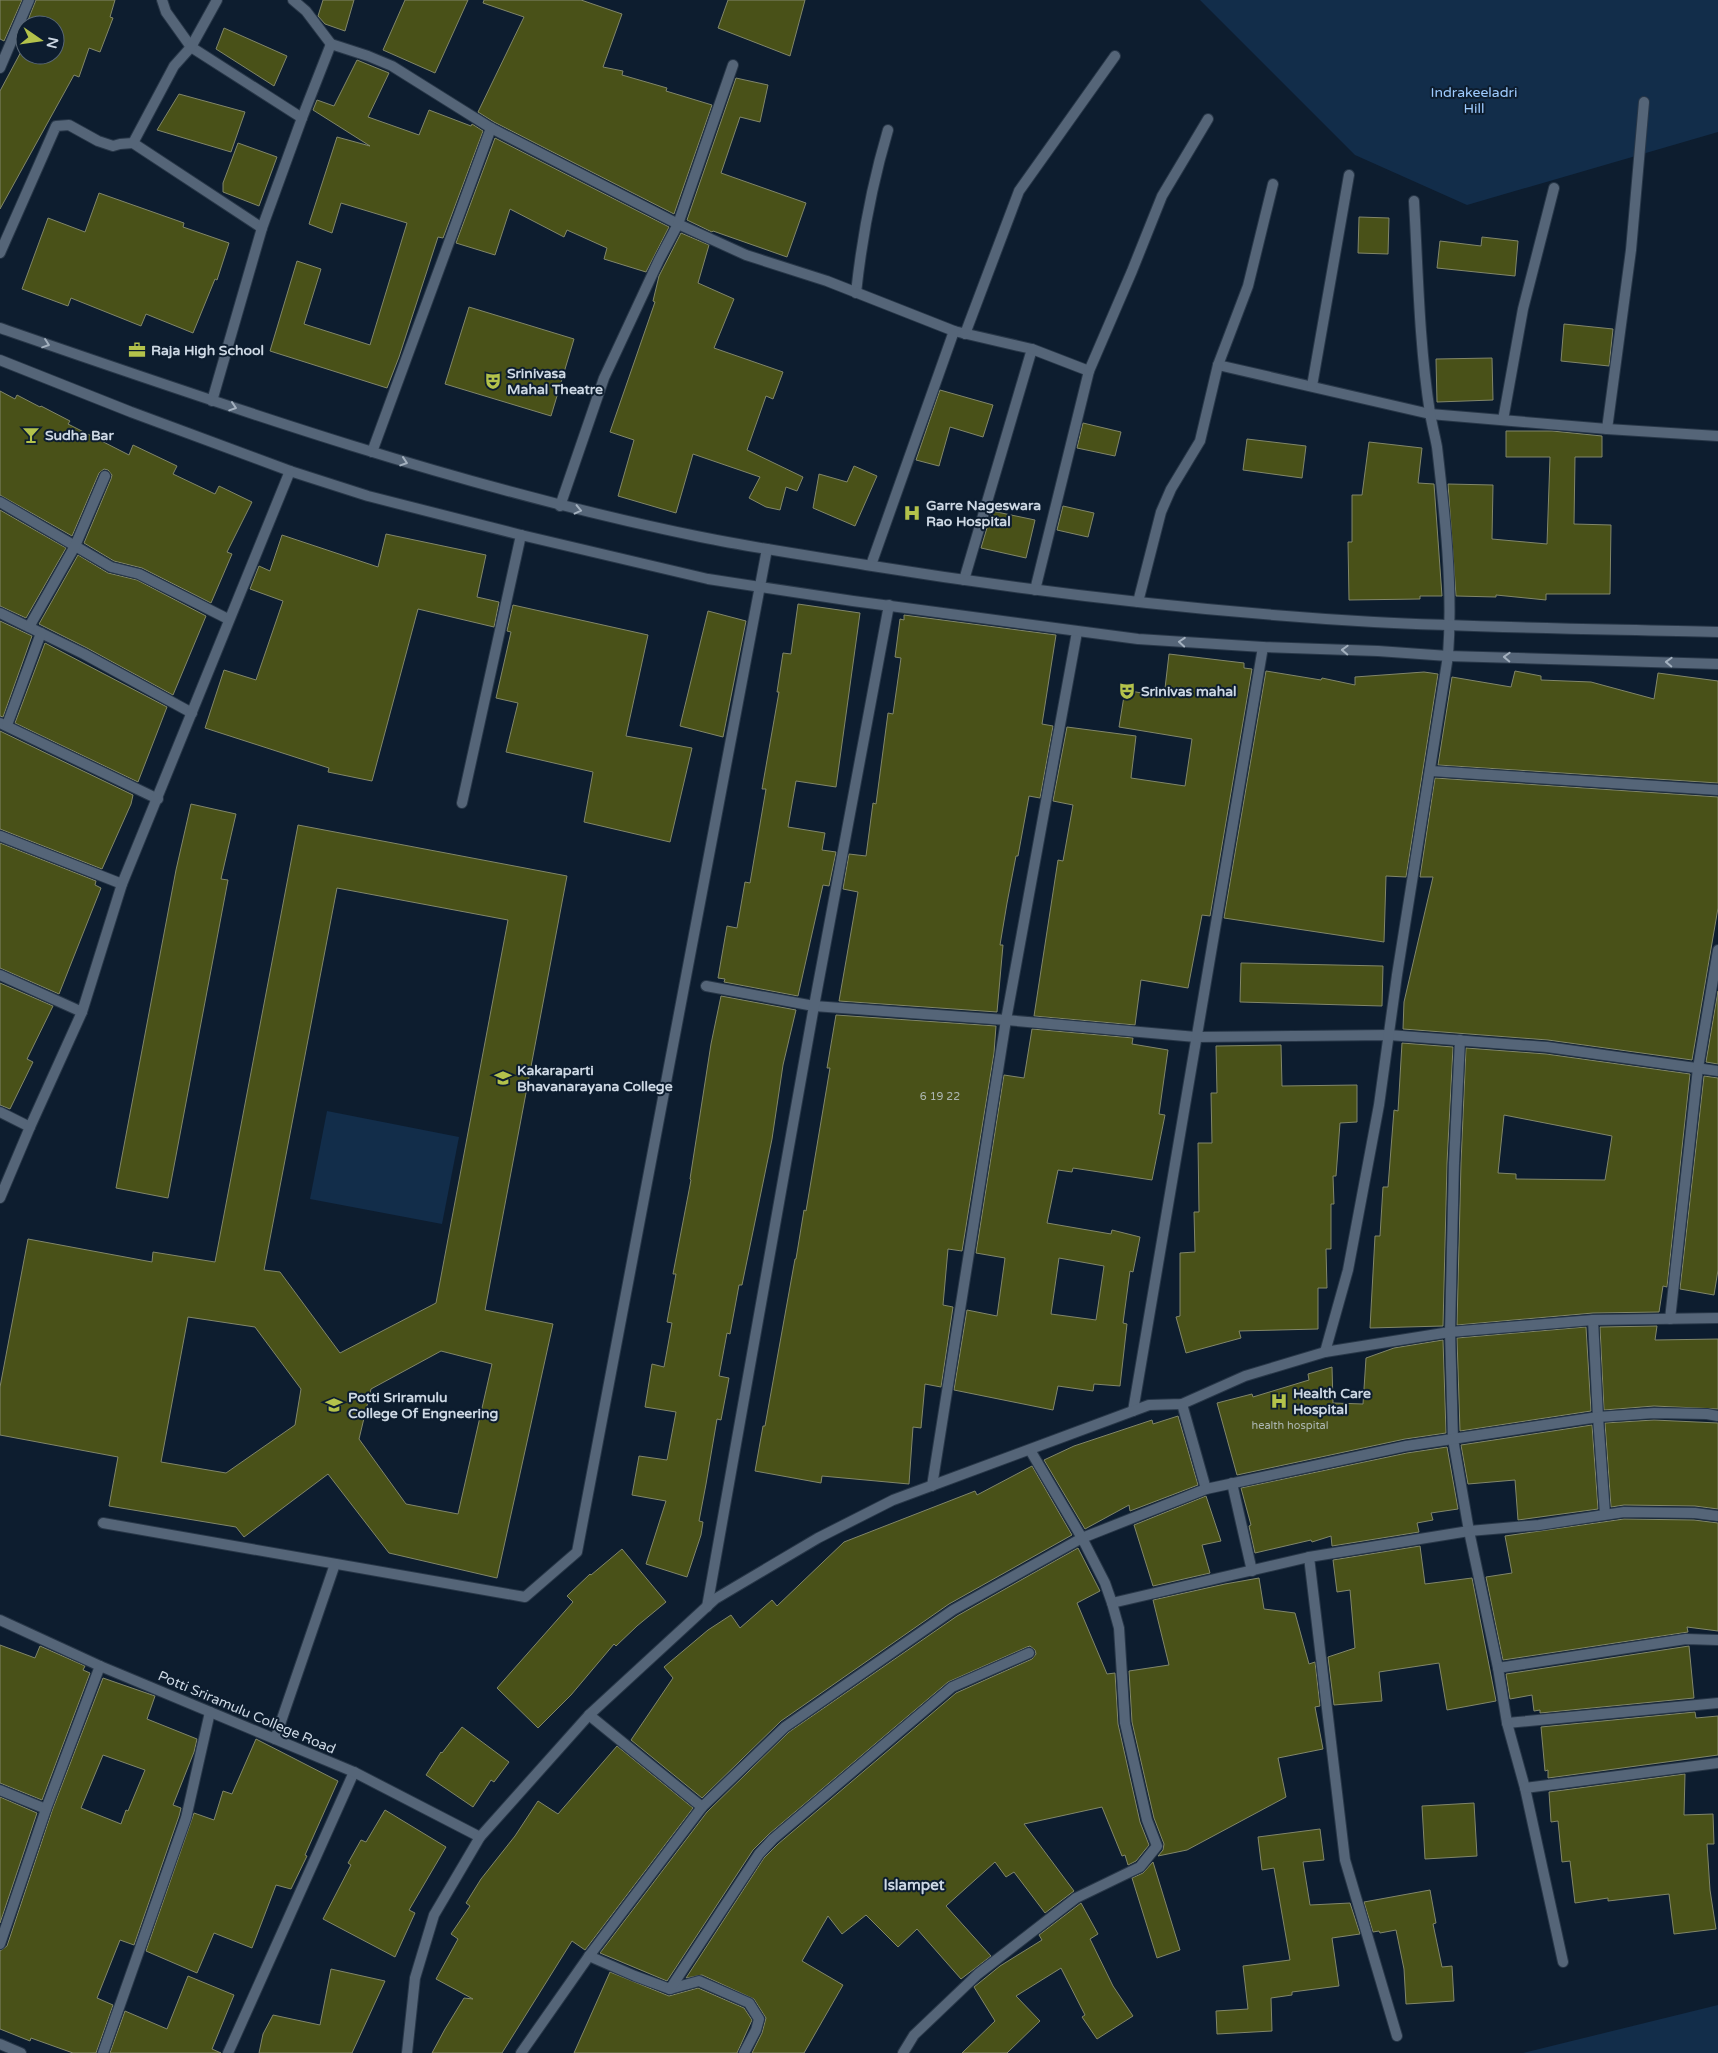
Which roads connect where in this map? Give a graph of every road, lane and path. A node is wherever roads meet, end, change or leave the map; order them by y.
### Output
1 (29, 0) edge
2 (162, 0) edge
3 (216, 0) edge
4 (293, 0) edge
5 (331, 44) junction
6 (191, 47) junction
7 (1115, 56) dead end
8 (733, 65) dead end
9 (0, 68) edge
10 (1644, 102) dead end
11 (302, 118) junction
12 (1208, 119) dead end
13 (491, 128) junction
14 (888, 130) dead end
15 (132, 144) junction
16 (1350, 175) dead end
17 (1272, 184) dead end
18 (1554, 188) dead end
19 (1414, 201) dead end
20 (678, 224) junction
21 (262, 228) junction
22 (0, 253) edge
23 (856, 293) junction
24 (0, 328) edge
25 (954, 331) junction
26 (965, 334) junction
27 (1032, 349) junction
28 (0, 360) edge
29 (1218, 365) junction
30 (1089, 371) junction
31 (1312, 386) junction
32 (212, 401) junction
33 (1430, 414) junction
34 (1503, 420) junction
35 (1607, 430) junction
36 (1718, 436) edge
37 (372, 452) junction
38 (290, 471) junction
39 (104, 476) dead end
40 (0, 502) edge
41 (560, 506) junction
42 (521, 535) junction
43 (75, 546) junction
44 (767, 549) junction
45 (871, 565) junction
46 (964, 580) junction
47 (759, 586) junction
48 (1035, 590) junction
49 (1138, 602) junction
50 (890, 605) junction
51 (0, 613) edge
52 (228, 619) junction
53 (1450, 625) junction
54 (29, 627) junction
55 (1077, 632) junction
56 (1718, 632) edge
57 (41, 633) junction
58 (1263, 647) junction
59 (1448, 656) junction
60 (1718, 664) edge
61 (192, 713) junction
62 (3, 724) edge
63 (1431, 772) junction
64 (1718, 790) edge
65 (158, 799) junction
66 (462, 803) dead end
67 (0, 836) edge
68 (122, 884) junction
69 (1718, 950) edge
70 (0, 975) edge
71 (706, 986) dead end
72 (814, 1006) junction
73 (82, 1012) junction
74 (1006, 1020) junction
75 (1389, 1035) junction
76 (1196, 1037) junction
77 (1460, 1040) junction
78 (1698, 1068) junction
79 (1718, 1071) edge
80 (0, 1112) edge
81 (30, 1127) junction
82 (0, 1198) edge
83 (1718, 1318) edge
84 (1670, 1319) junction
85 (1593, 1320) junction
86 (1450, 1332) junction
87 (1325, 1352) junction
88 (1182, 1404) junction
89 (1133, 1412) junction
90 (1718, 1416) edge
91 (1598, 1417) junction
92 (1453, 1439) junction
93 (1030, 1450) junction
94 (1232, 1483) junction
95 (932, 1486) junction
96 (1206, 1489) junction
97 (1605, 1514) junction
98 (1718, 1516) edge
99 (103, 1523) dead end
100 (1469, 1531) junction
101 (1082, 1538) junction
102 (1309, 1557) junction
103 (334, 1564) junction
104 (1252, 1571) junction
105 (1112, 1603) junction
106 (707, 1607) junction
107 (0, 1620) edge
108 (1718, 1640) edge
109 (1029, 1652) dead end
110 (100, 1666) junction
111 (1498, 1668) junction
112 (1718, 1703) edge
113 (210, 1712) junction
114 (589, 1715) junction
115 (1507, 1723) junction
116 (275, 1739) junction
117 (1718, 1763) edge
118 (354, 1772) junction
119 (1525, 1788) junction
120 (0, 1790) edge
121 (702, 1807) junction
122 (46, 1809) junction
123 (480, 1837) junction
124 (0, 1944) edge
125 (588, 1956) junction
126 (1563, 1962) dead end
127 (670, 1989) junction
128 (1397, 2036) dead end
129 (0, 2044) edge
130 (21, 2053) edge
131 (103, 2053) edge
132 (228, 2053) edge
133 (407, 2053) edge
134 (521, 2053) edge
135 (744, 2053) edge
136 (903, 2053) edge

1 - 9 street
2 - 6 street
3 - 6 street
4 - 5 street
5 - 11 street
5 - 13 street
6 - 11 street
6 - 15 street
7 - 26 street
8 - 20 street
10 - 35 street
11 - 21 street
12 - 30 street
13 - 20 street
13 - 37 street
14 - 23 street
15 - 21 street
15 - 22 street
16 - 31 street
17 - 29 street
18 - 34 street
19 - 33 street
20 - 23 street
20 - 41 street
21 - 32 street
23 - 25 street
24 -> 32 street
25 - 26 street
25 - 45 street
26 - 27 street
27 - 30 street
27 - 46 street
28 - 38 street
29 - 31 street
29 - 49 street
30 - 48 street
31 - 33 street
32 -> 37 street
33 - 34 street
33 - 53 street
34 - 35 street
35 - 36 street
37 -> 41 street
38 - 42 street
38 - 52 street
39 - 43 street
40 - 43 street
41 -> 44 street
42 - 47 street
42 - 66 street
43 - 52 street
43 - 54 street
44 - 45 street
44 - 47 street
45 - 46 street
46 - 48 street
47 - 50 street
47 - 103 street
48 - 49 street
49 - 53 street
50 - 55 street
50 - 72 street
51 - 54 street
52 - 61 street
53 - 56 street
53 - 59 street
54 - 57 street
58 -> 55 street
55 - 74 street
57 - 61 street
57 - 62 street
59 -> 58 street
58 - 76 street
60 -> 59 street
59 - 63 street
61 - 65 street
62 - 65 street
63 - 64 street
63 - 75 street
65 - 68 street
67 - 68 street
68 - 73 street
69 - 78 street
70 - 73 street
71 - 72 street
72 - 74 street
72 - 106 street
73 - 81 street
74 - 76 street
74 - 95 street
75 - 76 street
75 - 77 street
75 - 87 street
76 - 89 street
77 - 78 street
77 - 86 street
78 - 79 street
78 - 84 street
80 - 81 street
81 - 82 street
83 - 84 street
84 - 85 street
85 - 86 street
85 - 91 street
86 - 87 street
86 - 92 street
87 - 88 street
88 - 89 street
88 - 96 street
89 - 93 street
90 - 91 street
91 - 92 street
91 - 97 street
92 - 94 street
92 - 100 street
93 - 95 street
93 - 101 street
94 - 96 street
94 - 104 street
95 - 106 street
96 - 101 street
97 - 98 street
97 - 100 street
99 - 103 street
100 - 102 street
100 - 111 street
101 - 105 street
101 - 121 street
102 - 104 street
102 - 128 street
103 - 116 street
104 - 105 street
105 - 136 street
106 - 114 street
107 - 110 street, Potti Sriramulu College Road
108 - 111 street
109 - 127 street
110 - 113 street, Potti Sriramulu College Road
110 - 122 street
111 - 115 street
112 - 115 street
113 - 116 street, Potti Sriramulu College Road
113 - 131 street
114 - 121 street
114 - 123 street
115 - 119 street
116 - 118 street, Potti Sriramulu College Road
117 - 119 street
118 - 123 street, Potti Sriramulu College Road
118 - 132 street
119 - 126 street
120 - 122 street
121 - 125 street
122 - 124 street
123 - 133 street
125 - 127 street
125 - 134 street
127 - 135 street
129 - 130 street

